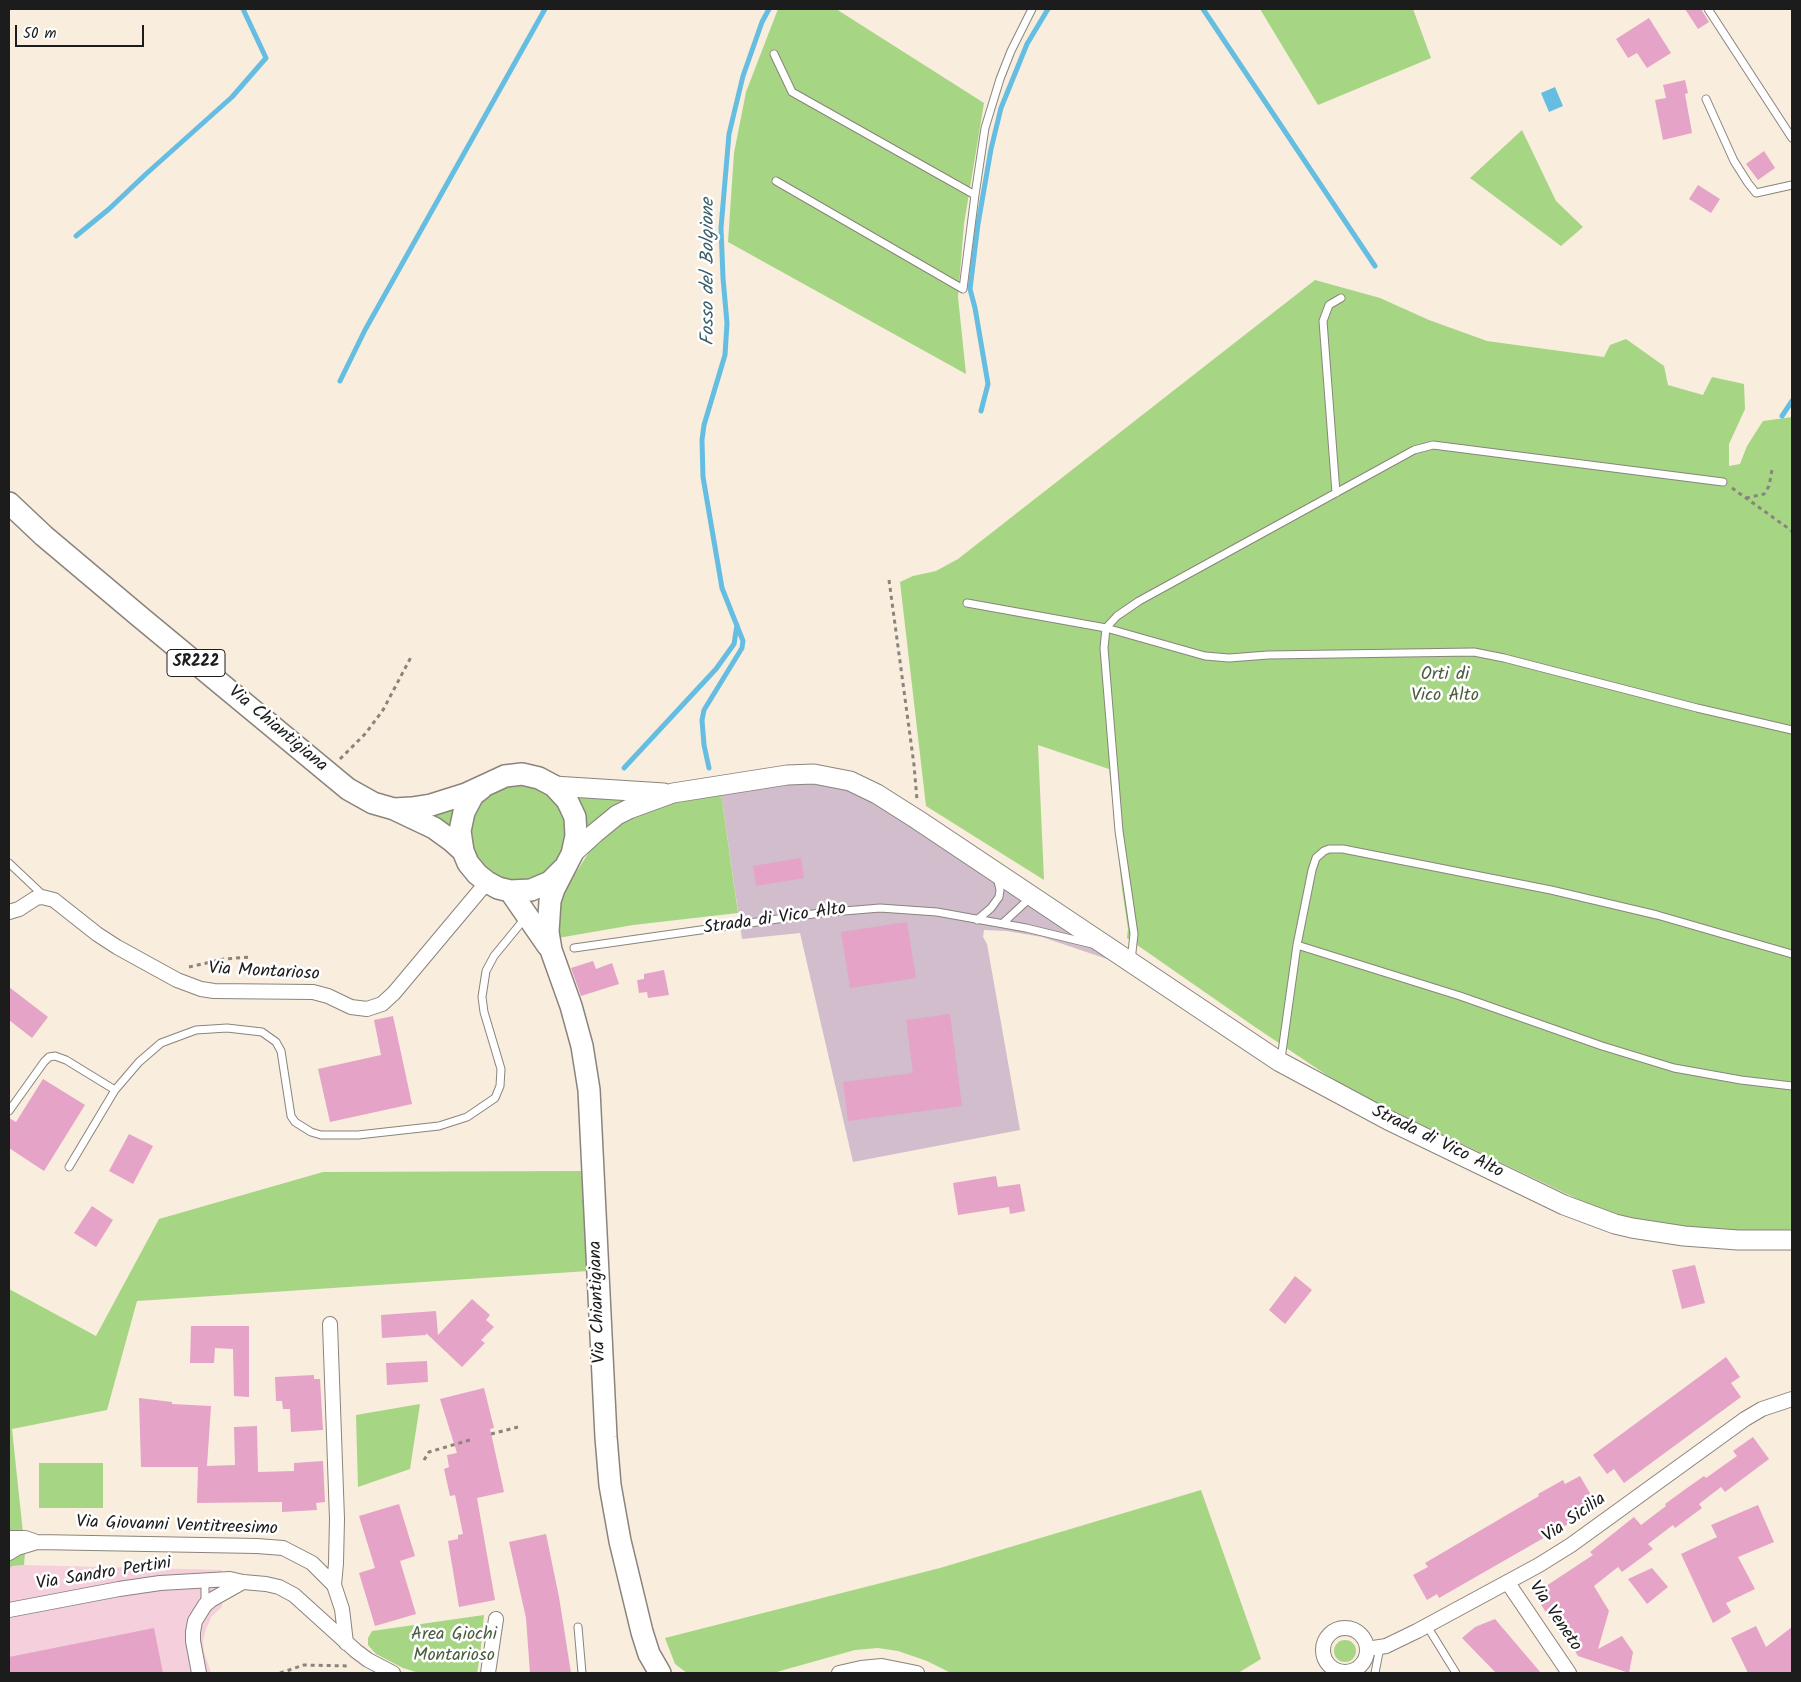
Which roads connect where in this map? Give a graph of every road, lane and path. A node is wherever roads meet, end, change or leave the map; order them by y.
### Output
1 (1032, 9) edge
2 (1708, 9) edge
3 (774, 54) dead end
4 (1706, 100) dead end
5 (1792, 138) edge
6 (776, 180) dead end
7 (1792, 185) edge
8 (975, 194) junction
9 (1341, 298) dead end
10 (1772, 470) dead end
11 (1723, 482) joint
12 (1336, 493) junction
13 (1745, 498) junction
14 (9, 503) edge
15 (1792, 531) edge
16 (888, 580) dead end
17 (967, 603) dead end
18 (1106, 628) junction
19 (411, 657) dead end
20 (1792, 730) edge
21 (327, 772) junction
22 (488, 782) junction
23 (554, 786) junction
24 (673, 793) junction
25 (394, 809) junction
26 (918, 820) junction
27 (463, 851) junction
28 (569, 861) junction
29 (9, 862) edge
30 (996, 873) junction
31 (487, 882) junction
32 (510, 890) junction
33 (1032, 896) junction
34 (45, 898) junction
35 (10, 914) edge
36 (528, 915) junction
37 (977, 920) junction
38 (1004, 923) junction
39 (1297, 945) junction
40 (574, 948) dead end
41 (551, 950) junction
42 (1792, 954) edge
43 (250, 957) dead end
44 (1123, 957) junction
45 (167, 974) junction
46 (1280, 1062) junction
47 (1792, 1086) edge
48 (115, 1090) junction
49 (9, 1111) edge
50 (69, 1167) dead end
51 (1792, 1240) edge
52 (330, 1324) dead end
53 (1792, 1399) edge
54 (518, 1427) dead end
55 (491, 1434) dead end
56 (470, 1440) dead end
57 (424, 1460) dead end
58 (9, 1538) edge
59 (37, 1542) junction
60 (9, 1553) edge
61 (205, 1581) junction
62 (243, 1582) junction
63 (1508, 1582) junction
64 (334, 1585) junction
65 (205, 1605) junction
66 (9, 1610) edge
67 (496, 1619) dead end
68 (1427, 1626) junction
69 (578, 1627) dead end
70 (346, 1643) junction
71 (1373, 1648) joint
72 (649, 1664) edge
73 (350, 1666) dead end
74 (199, 1673) edge
75 (280, 1673) edge
76 (393, 1673) edge
77 (488, 1673) edge
78 (582, 1673) edge
79 (660, 1673) edge
80 (839, 1673) edge
81 (917, 1673) edge
82 (1375, 1673) edge
83 (1456, 1673) edge
84 (1569, 1673) edge

1 - 8 lane
2 - 5 lane
3 - 8 lane
4 - 7 lane
6 - 8 lane
9 - 12 lane
10 - 13 path
11 - 12 lane
11 - 13 path
12 - 18 lane
13 - 15 path
14 - 21 main road, Via Chiantigiana / SR222
16 - 26 path
17 - 18 lane
18 - 20 lane
18 - 44 lane
19 - 21 path
21 - 25 main road, Via Chiantigiana / SR222
22 - 23 main road, Via Chiantigiana
22 - 25 main road, Via Chiantigiana
22 - 27 main road, Via Chiantigiana
23 - 24 street, Strada di Vico Alto
23 - 28 main road, Via Chiantigiana
24 - 26 street, Strada di Vico Alto
24 - 28 street, Strada di Vico Alto
25 - 27 main road, Via Chiantigiana
26 - 30 street, Strada di Vico Alto
27 - 31 main road, Via Chiantigiana
28 - 32 main road, Via Chiantigiana
28 - 41 main road, Via Chiantigiana
29 - 34 lane
30 - 33 street, Strada di Vico Alto
30 - 37 lane
31 - 32 main road, Via Chiantigiana
31 - 45 street, Via Montarioso
32 - 36 main road, Via Chiantigiana
33 - 38 lane
33 - 44 street, Strada di Vico Alto
34 - 35 street
34 - 45 street, Via Montarioso
36 - 41 main road, Via Chiantigiana
36 - 48 lane
37 - 38 lane, Strada di Vico Alto
37 - 40 lane, Strada di Vico Alto
38 - 44 lane, Strada di Vico Alto
39 - 42 lane
39 - 46 lane
39 - 47 lane
41 - 72 main road, Via Chiantigiana
43 - 45 path
44 - 46 street, Strada di Vico Alto
46 - 51 street, Strada di Vico Alto
48 - 49 lane
48 - 50 lane
52 - 64 street, Via Giovanni Ventitreesimo
53 - 63 street, Via Sicilia
54 - 55 path
56 - 57 path
58 - 59 street, Via Giovanni Ventitreesimo
59 - 60 street, Via Giovanni Ventitreesimo
59 - 64 street, Via Giovanni Ventitreesimo
61 - 62 street, Via Sandro Pertini
61 - 65 lane
61 - 66 street, Via Sandro Pertini
62 - 65 street
62 - 70 street, Via Sandro Pertini
63 - 68 street, Via Sicilia
63 - 84 street, Via Veneto
64 - 70 street, Via Giovanni Ventitreesimo
65 - 74 street
67 - 77 street
68 - 71 street, Via Sicilia
68 - 83 lane
69 - 78 lane
70 - 76 street
71 - 82 lane
72 - 79 main road, Via Chiantigiana
73 - 75 path
80 - 81 street

